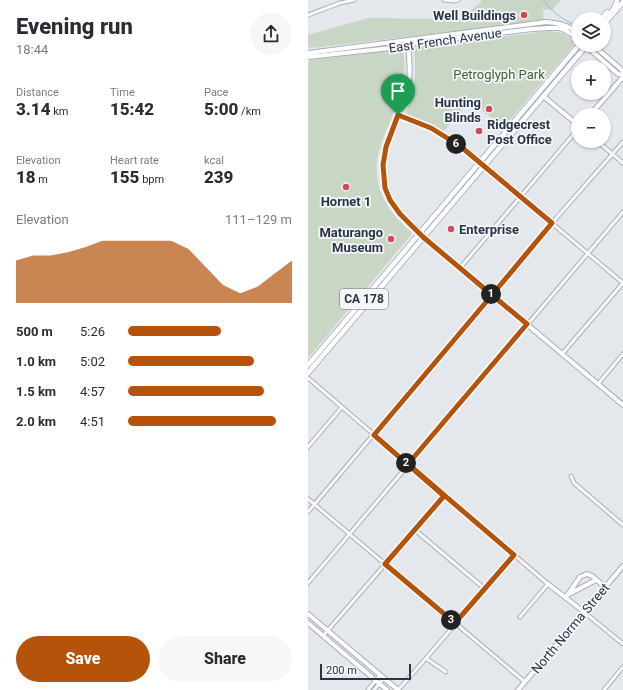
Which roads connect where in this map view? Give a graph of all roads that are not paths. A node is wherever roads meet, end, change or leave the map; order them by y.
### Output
1 (354, 0) edge
2 (444, 0) edge
3 (458, 0) edge
4 (617, 0) edge
5 (623, 2) edge
6 (607, 12) edge
7 (610, 12) edge
8 (308, 15) edge
9 (611, 16) edge
10 (571, 29) edge
11 (571, 34) edge
12 (408, 40) junction
13 (408, 46) junction
14 (573, 52) edge
15 (580, 52) edge
16 (594, 52) edge
17 (601, 52) edge
18 (308, 53) edge
19 (308, 57) edge
20 (558, 70) junction
21 (623, 75) edge
22 (543, 96) junction
23 (596, 108) edge
24 (398, 115) junction
25 (571, 119) edge
26 (571, 137) edge
27 (623, 142) edge
28 (605, 148) edge
29 (612, 154) junction
30 (480, 162) junction
31 (623, 163) edge
32 (484, 166) junction
33 (521, 196) junction
34 (623, 212) edge
35 (552, 223) junction
36 (421, 235) junction
37 (588, 253) junction
38 (460, 268) junction
39 (623, 283) edge
40 (373, 288) junction
41 (492, 295) junction
42 (360, 311) junction
43 (527, 324) junction
44 (562, 354) junction
45 (623, 354) edge
46 (308, 365) edge
47 (308, 373) edge
48 (308, 378) edge
49 (598, 384) junction
50 (623, 405) edge
51 (342, 407) junction
52 (374, 435) junction
53 (308, 447) edge
54 (408, 464) junction
55 (571, 476) dead end
56 (444, 496) junction
57 (308, 499) edge
58 (314, 504) junction
59 (308, 512) edge
60 (623, 525) edge
61 (415, 530) junction
62 (349, 534) junction
63 (514, 555) junction
64 (385, 564) junction
65 (623, 566) edge
66 (596, 580) junction
67 (308, 583) edge
68 (548, 584) junction
69 (605, 587) junction
70 (484, 589) junction
71 (566, 596) junction
72 (584, 612) junction
73 (308, 614) edge
74 (520, 617) dead end
75 (455, 623) junction
76 (308, 624) edge
77 (328, 631) junction
78 (324, 636) junction
79 (623, 644) edge
80 (427, 659) junction
81 (623, 667) edge
82 (446, 672) dead end
83 (382, 677) junction
84 (378, 682) junction
85 (525, 682) junction
86 (368, 690) edge
87 (374, 690) edge
88 (387, 690) edge
89 (398, 690) edge
90 (518, 690) edge
91 (604, 690) edge

1 - 8 street
2 - 3 street
4 - 6 main road
4 - 7 main road
5 - 9 main road
10 - 12 street, East French Avenue
11 - 13 street, East French Avenue
12 - 13 street
12 - 18 street, East French Avenue
13 - 19 street, East French Avenue
13 - 24 street
14 - 20 main road, CA 178
15 - 22 main road, CA 178
16 - 21 street
17 - 21 street
20 - 22 main road
20 - 30 main road, CA 178
21 - 23 street
22 - 25 street
22 - 32 main road, CA 178
24 - 30 street
24 - 36 street
26 - 33 street
27 - 29 street
28 - 29 street
29 - 31 street
29 - 35 street
30 - 32 street
30 - 36 main road, CA 178
32 - 33 street
32 - 36 main road, CA 178
33 - 35 street
33 - 38 street
34 - 37 street
35 - 37 street
35 - 41 street
36 - 38 street
36 - 40 main road, CA 178
36 - 42 main road, CA 178
37 - 39 street
37 - 43 street
38 - 41 street
39 - 44 street
40 - 42 main road
40 - 46 main road, CA 178
41 - 43 street
41 - 52 street
42 - 47 main road, CA 178
43 - 44 street
43 - 54 street
44 - 49 street
45 - 49 street
48 - 51 street
49 - 50 street
51 - 52 street
51 - 53 street
52 - 54 street
52 - 58 street
54 - 56 street
54 - 62 street
55 - 60 street
56 - 61 street
56 - 63 street
57 - 58 street
58 - 59 street
58 - 62 street
61 - 64 street
61 - 70 street
62 - 64 street
62 - 67 street
63 - 68 street
63 - 70 street
64 - 75 street
64 - 77 street
65 - 69 street, North Norma Street
66 - 69 street
66 - 71 street
66 - 71 street
68 - 71 street
68 - 74 street
69 - 72 street, North Norma Street
70 - 75 street
71 - 72 street
72 - 79 street
72 - 85 street, North Norma Street
73 - 77 street
75 - 80 street
75 - 85 street
76 - 78 street
77 - 78 street
77 - 83 street
78 - 84 street
80 - 82 street
80 - 89 street
81 - 91 street
83 - 84 street
83 - 89 street
84 - 86 street
84 - 87 street
84 - 88 street
85 - 90 street, North Norma Street

